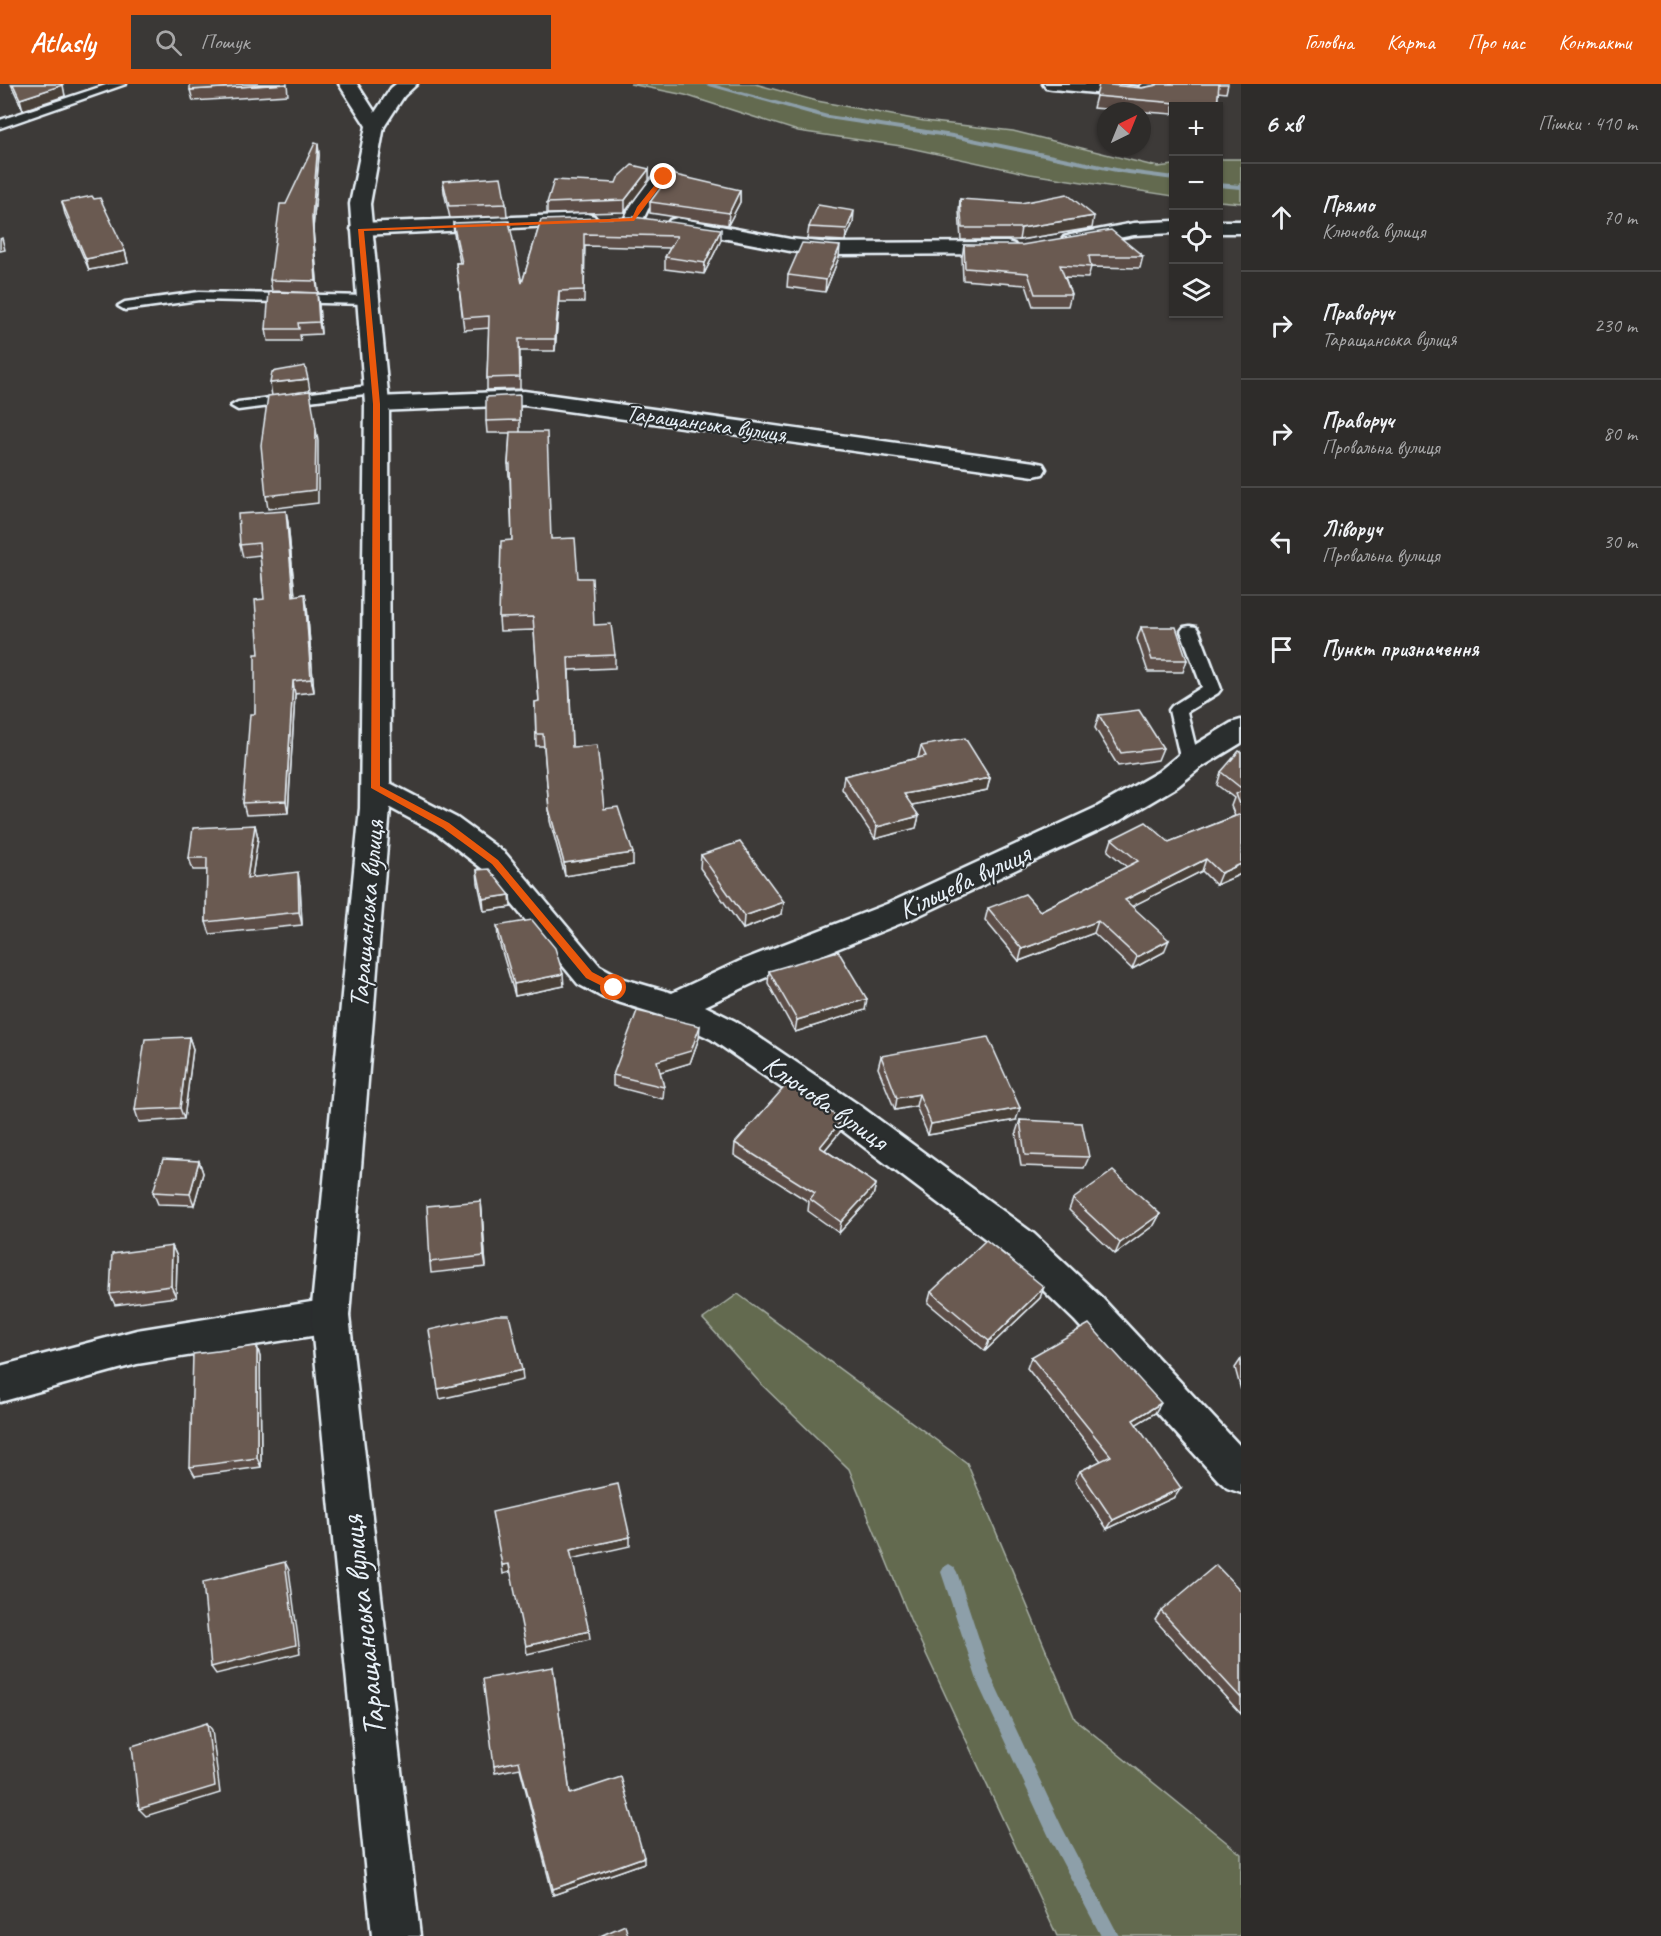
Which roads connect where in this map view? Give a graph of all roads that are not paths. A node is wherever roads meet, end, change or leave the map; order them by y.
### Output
1 (120, 84) edge
2 (348, 84) edge
3 (408, 84) edge
4 (1052, 84) edge
5 (1152, 84) edge
6 (0, 124) edge
7 (375, 126) junction
8 (664, 177) dead end
9 (634, 220) junction
10 (1169, 227) edge
11 (1223, 227) edge
12 (1241, 227) edge
13 (361, 229) junction
14 (1054, 244) edge
15 (1030, 247) edge
16 (367, 300) junction
17 (125, 306) dead end
18 (376, 396) junction
19 (238, 406) dead end
20 (1034, 469) dead end
21 (1190, 631) dead end
22 (1241, 730) edge
23 (1190, 761) junction
24 (376, 788) junction
25 (674, 1006) junction
26 (330, 1316) junction
27 (0, 1384) edge
28 (1241, 1474) edge
29 (396, 1936) edge

1 - 6 lane
2 - 7 street
3 - 7 street, Таращанська вулиця
4 - 5 street
7 - 13 street, Таращанська вулиця
8 - 9 street
9 - 13 street
9 - 15 street
10 - 14 street
11 - 12 street
13 - 16 street, Таращанська вулиця
16 - 17 lane
16 - 18 street, Таращанська вулиця
18 - 19 lane
18 - 20 street, Таращанська вулиця
18 - 24 street, Таращанська вулиця
21 - 23 lane
22 - 23 street, Кільцева вулиця
23 - 25 street, Кільцева вулиця
24 - 25 street, Ключова вулиця
24 - 26 street, Таращанська вулиця
25 - 28 street, Ключова вулиця
26 - 27 street
26 - 29 street, Таращанська вулиця

